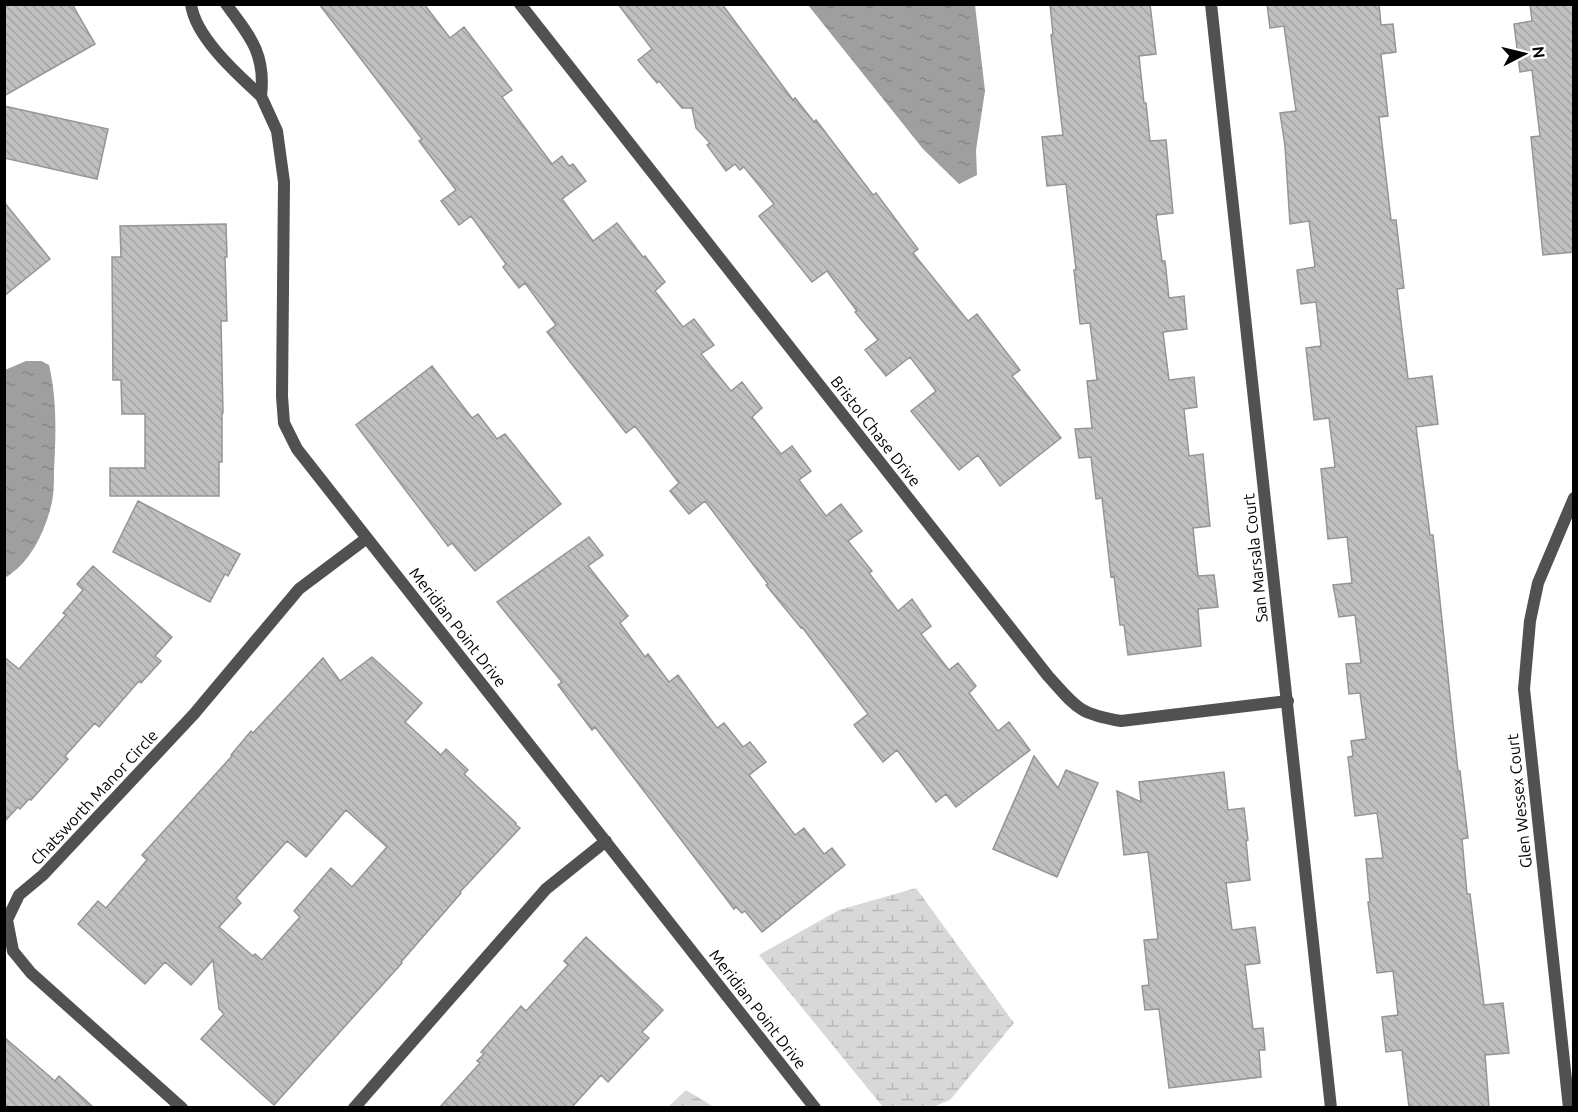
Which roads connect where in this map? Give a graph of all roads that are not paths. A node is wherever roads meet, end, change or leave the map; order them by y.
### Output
1 (191, 4) edge
2 (225, 4) edge
3 (520, 4) edge
4 (1211, 4) edge
5 (261, 96) junction
6 (1574, 498) edge
7 (367, 538) junction
8 (1288, 702) junction
9 (606, 841) junction
10 (182, 1107) edge
11 (354, 1107) edge
12 (815, 1107) edge
13 (1331, 1107) edge
14 (1569, 1107) edge

1 - 5 street, Meridian Point Drive
2 - 5 street, Meridian Point Drive
3 - 8 street, Bristol Chase Drive
4 - 8 street, San Marsala Court
5 - 7 street, Meridian Point Drive
6 - 14 street, Glen Wessex Court
7 - 9 street, Meridian Point Drive
7 - 10 street, Chatsworth Manor Circle
8 - 13 street, San Marsala Court
9 - 11 street
9 - 12 street, Meridian Point Drive

